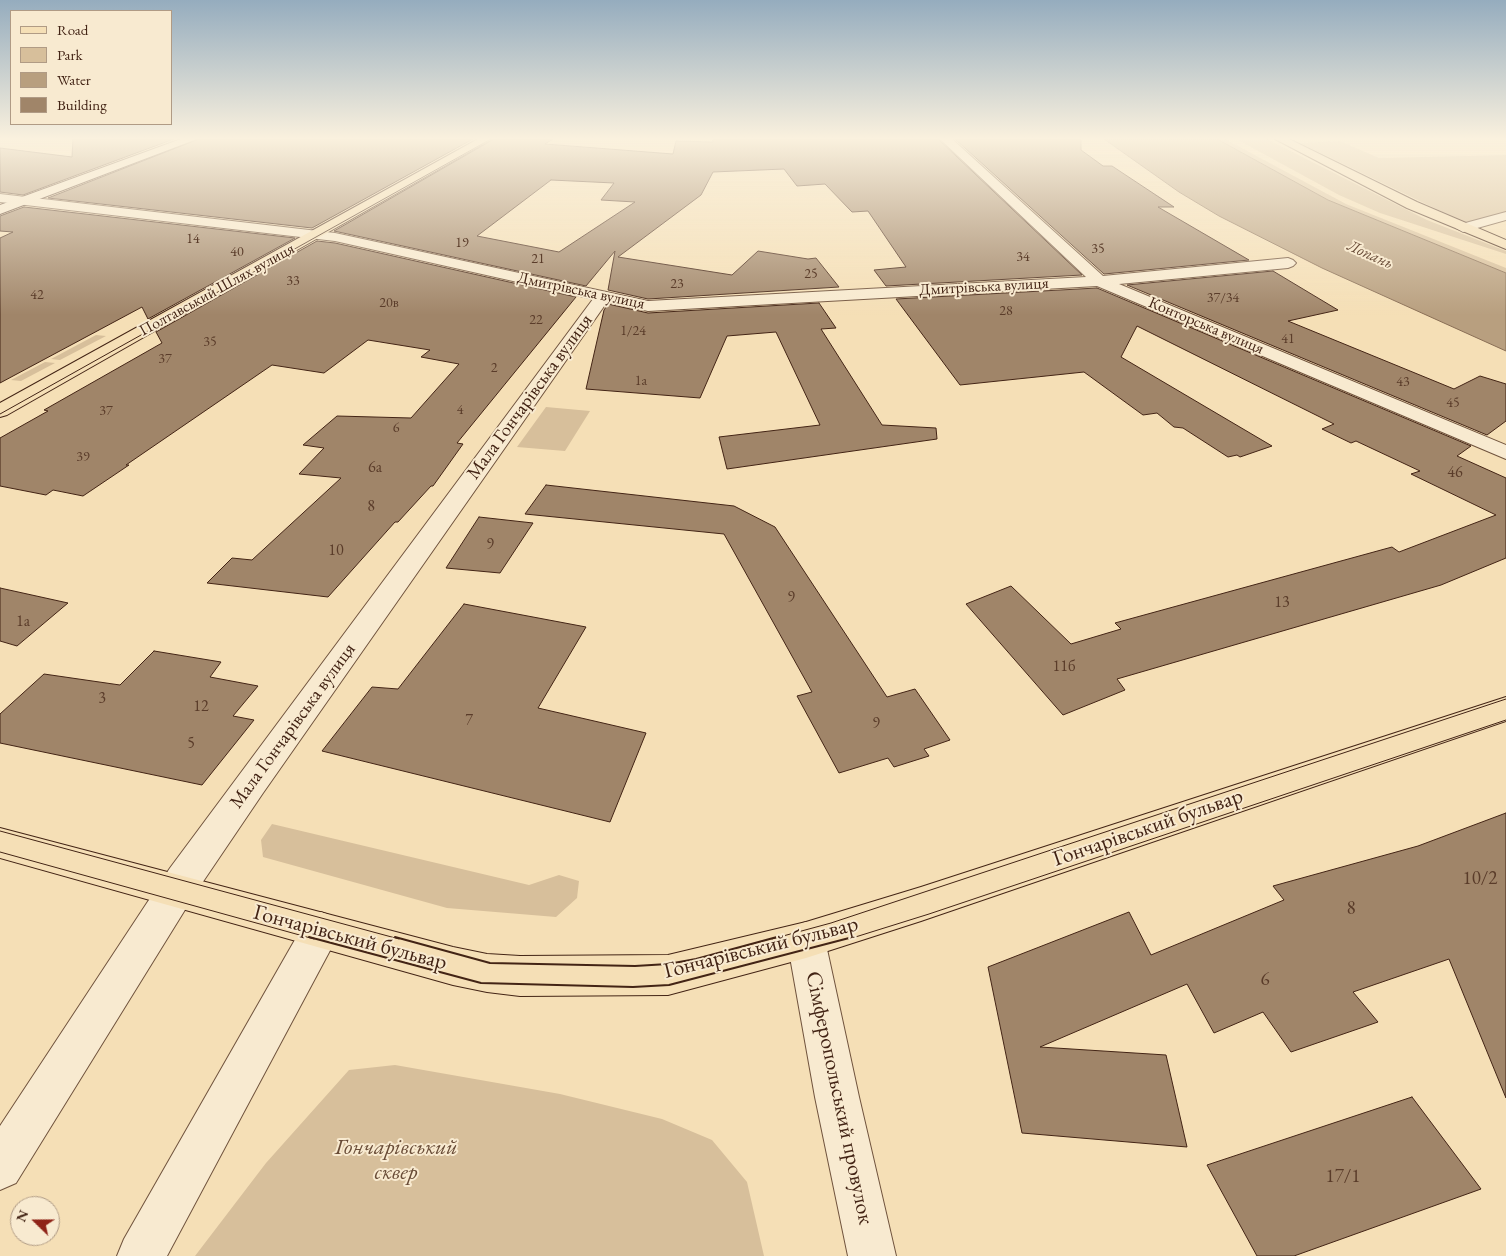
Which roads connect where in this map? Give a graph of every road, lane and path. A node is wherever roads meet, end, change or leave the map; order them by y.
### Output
1 (0, 198) edge
2 (34, 198) edge
3 (382, 198) edge
4 (1009, 198) edge
5 (1400, 198) edge
6 (25, 201) junction
7 (0, 210) edge
8 (1506, 216) edge
9 (1462, 228) junction
10 (317, 234) junction
11 (1506, 245) edge
12 (1288, 263) dead end
13 (1099, 281) junction
14 (603, 296) junction
15 (0, 411) edge
16 (1506, 453) edge
17 (1506, 709) edge
18 (0, 843) edge
19 (177, 891) junction
20 (321, 930) junction
21 (806, 940) junction
22 (0, 1167) edge
23 (142, 1256) edge
24 (872, 1256) edge

1 - 6 street, Дмитрівська вулиця
2 - 6 street
3 - 10 main road, Полтавський Шлях вулиця
4 - 13 street, Конторська вулиця
5 - 9 main road
6 - 7 street
6 - 10 street, Дмитрівська вулиця
8 - 9 street
9 - 11 main road
10 - 14 street, Дмитрівська вулиця
10 - 15 main road, Полтавський Шлях вулиця
12 - 13 street, Дмитрівська вулиця
13 - 14 street, Дмитрівська вулиця
13 - 16 street, Конторська вулиця
14 - 19 street, Мала Гончарівська вулиця
17 - 21 main road, Гончарівський бульвар
18 - 19 main road, Гончарівський бульвар
19 - 20 main road, Гончарівський бульвар
19 - 22 street, Мала Гончарівська вулиця
20 - 21 main road, Гончарівський бульвар
20 - 23 street
21 - 24 street, Сімферопольський провулок

